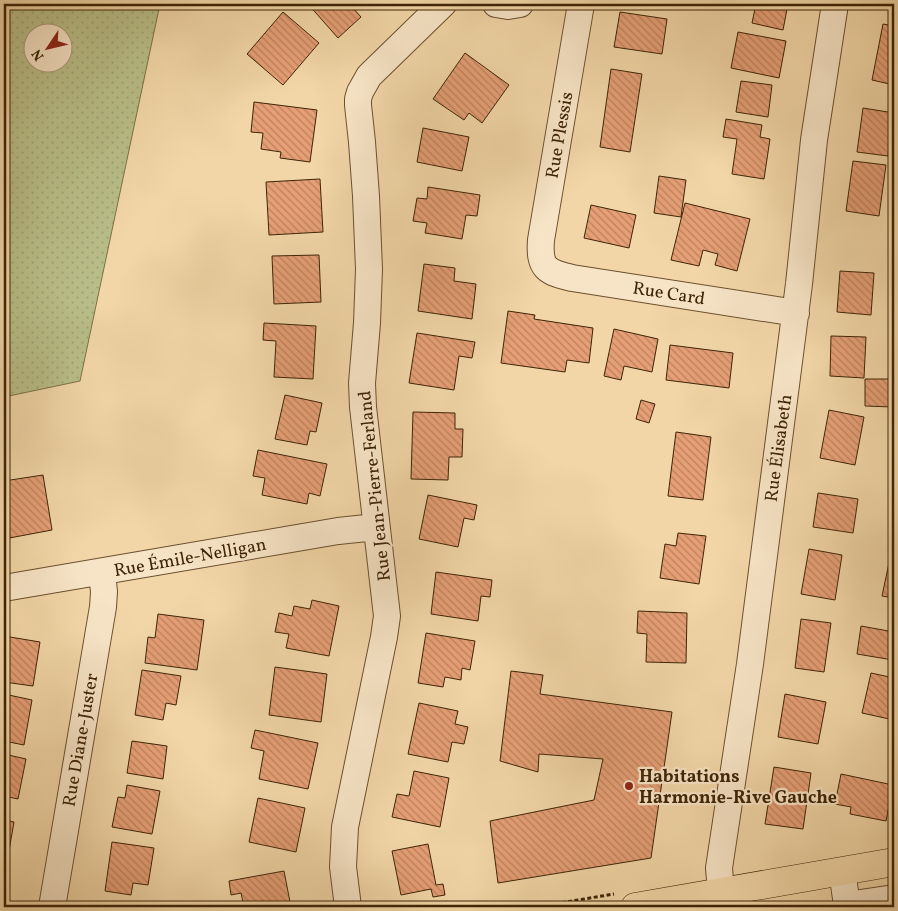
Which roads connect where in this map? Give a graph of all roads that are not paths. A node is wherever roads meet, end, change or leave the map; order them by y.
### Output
1 (443, 4) edge
2 (496, 4) edge
3 (520, 4) edge
4 (581, 4) edge
5 (835, 4) edge
6 (545, 266) joint
7 (796, 313) junction
8 (376, 528) junction
9 (102, 572) junction
10 (4, 588) edge
11 (894, 862) edge
12 (842, 871) junction
13 (721, 892) junction
14 (894, 898) edge
15 (629, 900) edge
16 (847, 906) edge
17 (52, 907) edge
18 (348, 907) edge

1 - 8 street, Rue Jean-Pierre-Ferland
2 - 3 street
4 - 6 street, Rue Plessis
5 - 7 street, Rue Élisabeth
6 - 7 street, Rue Card
7 - 13 street, Rue Élisabeth
8 - 9 street, Rue Émile-Nelligan
8 - 18 street, Rue Jean-Pierre-Ferland
9 - 10 street, Rue Émile-Nelligan
9 - 17 street, Rue Diane-Juster
11 - 12 main road
12 - 13 main road
12 - 16 street
13 - 15 main road
14 - 16 street

